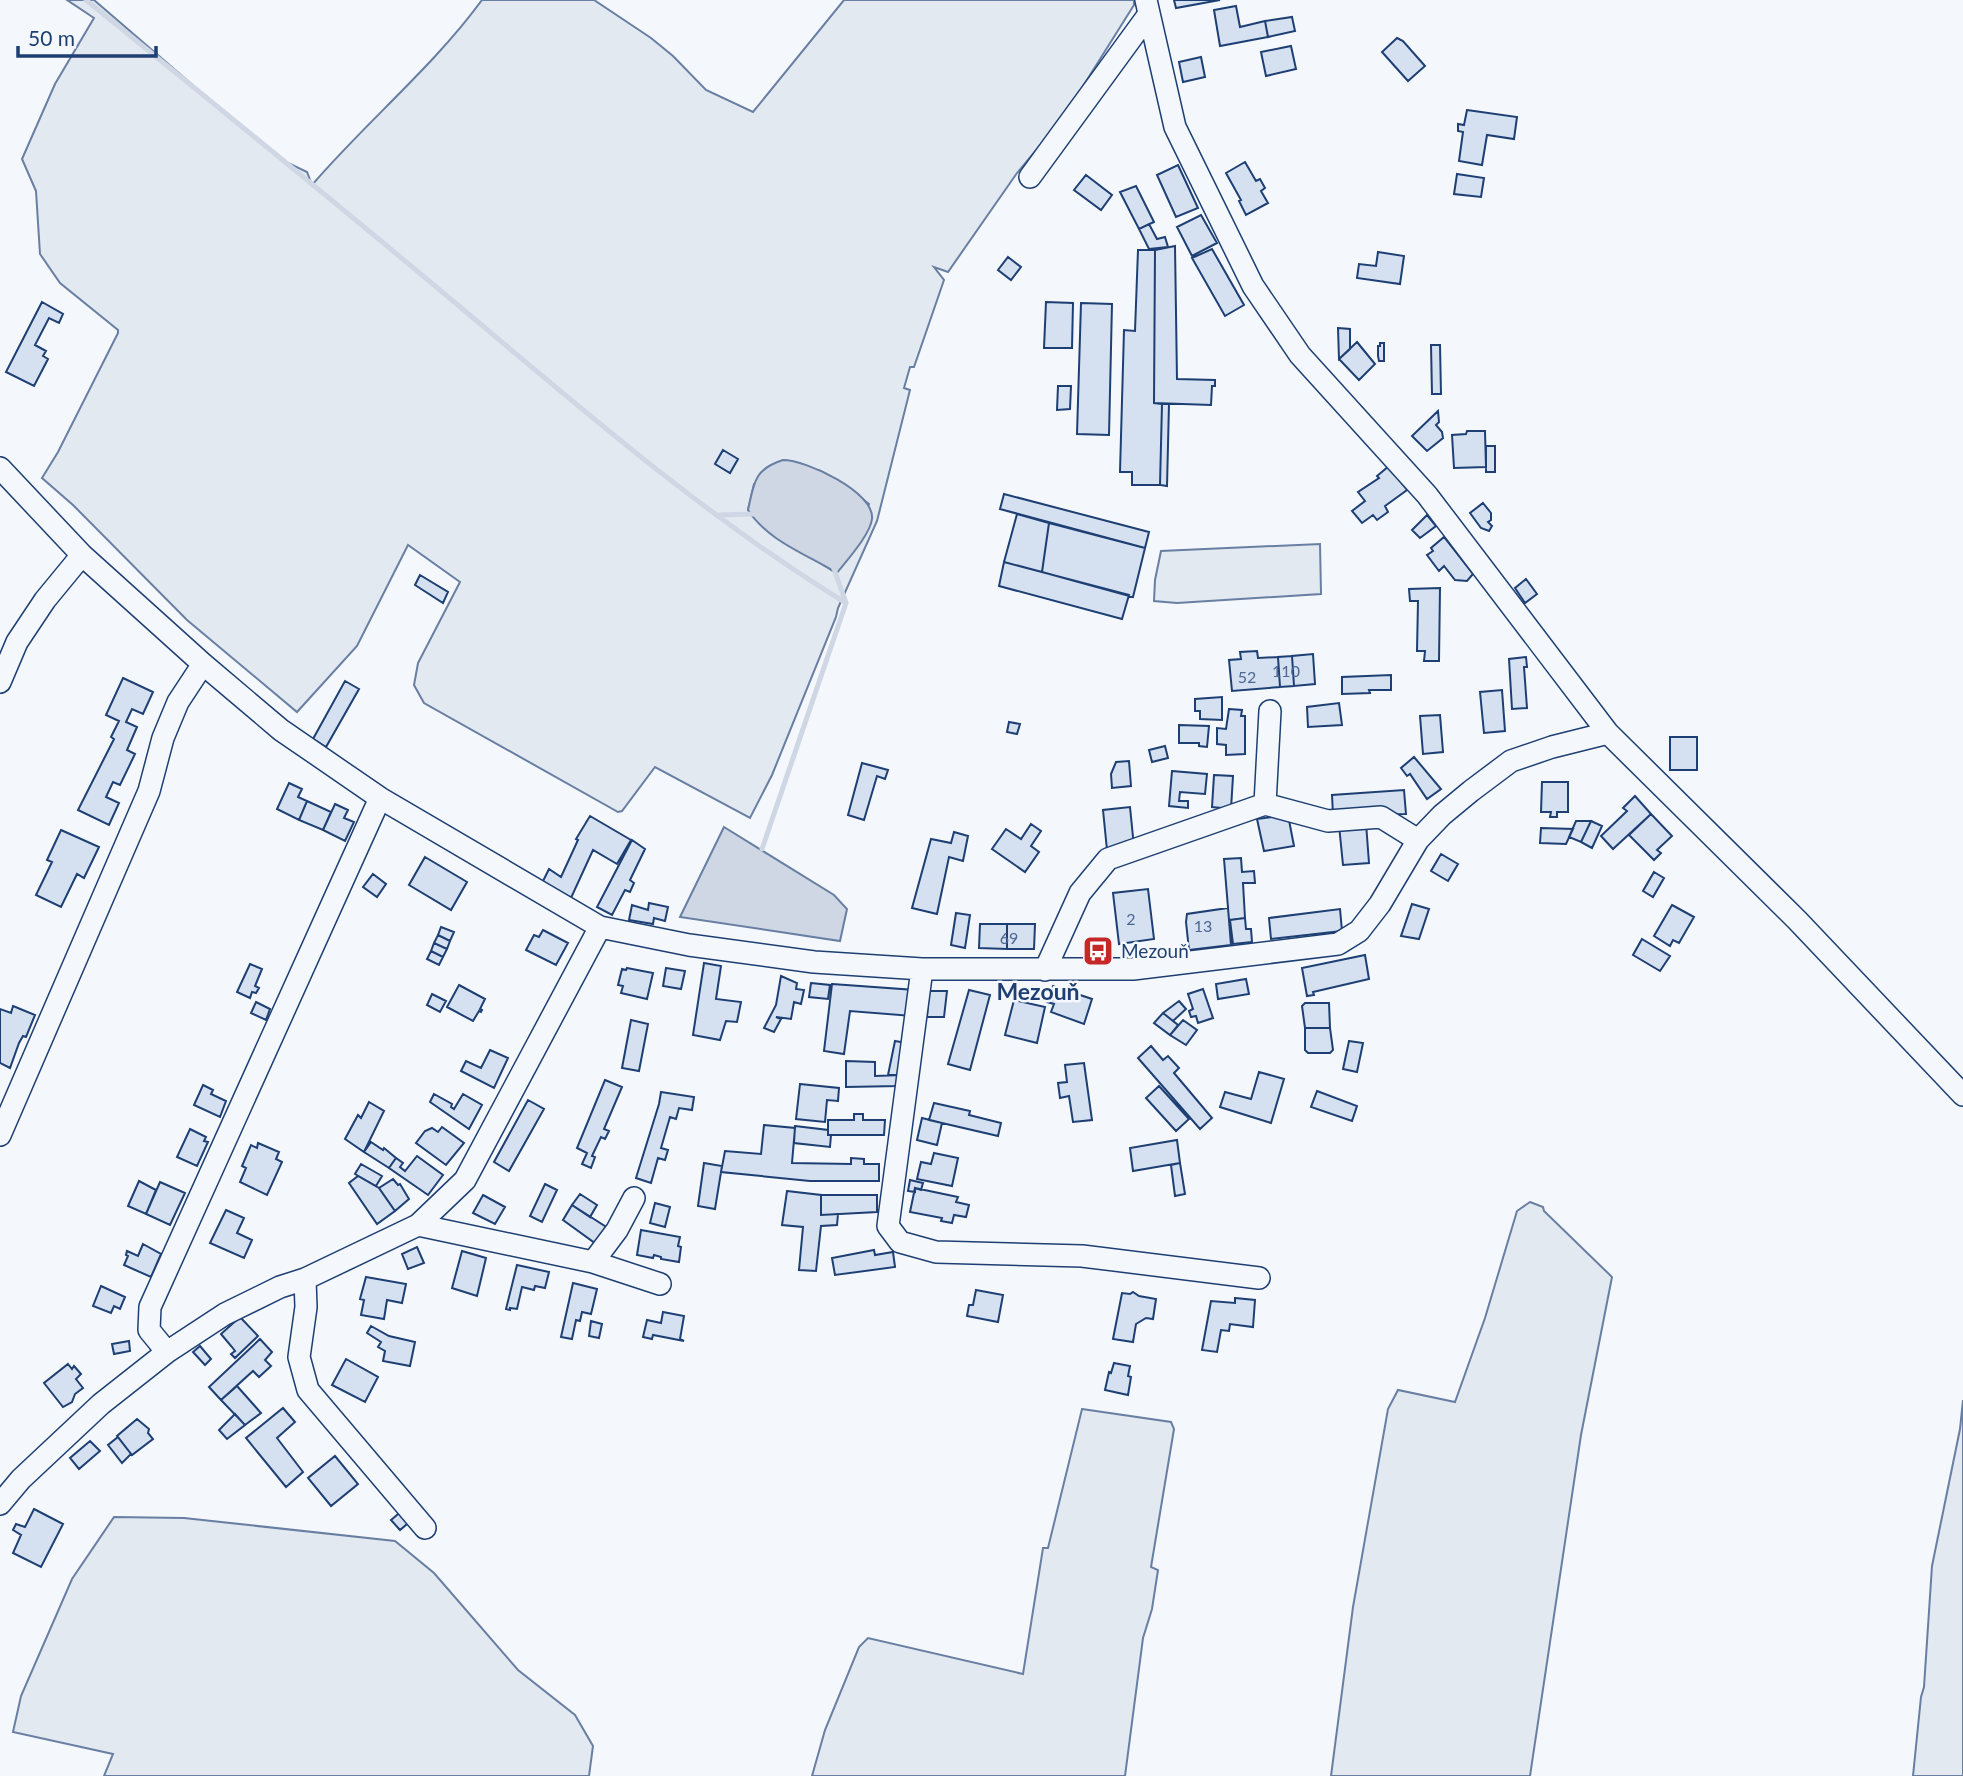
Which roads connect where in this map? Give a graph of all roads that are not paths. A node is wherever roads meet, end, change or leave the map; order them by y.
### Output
1 (1147, 7) edge
2 (1030, 177) dead end
3 (0, 468) edge
4 (82, 555) junction
5 (203, 664) junction
6 (0, 682) edge
7 (1270, 710) dead end
8 (1608, 733) junction
9 (380, 798) junction
10 (1265, 804) junction
11 (1418, 840) junction
12 (600, 927) junction
13 (922, 970) junction
14 (1045, 970) junction
15 (1963, 1095) edge
16 (0, 1135) edge
17 (634, 1198) dead end
18 (418, 1225) junction
19 (593, 1262) junction
20 (1259, 1278) dead end
21 (305, 1279) junction
22 (660, 1284) dead end
23 (167, 1352) junction
24 (0, 1504) edge
25 (425, 1528) dead end

1 - 2 street
1 - 8 street
3 - 4 street
4 - 5 street
4 - 6 street
5 - 9 street
5 - 16 street
7 - 10 street
8 - 11 street
8 - 15 street
9 - 12 street
9 - 23 street
10 - 11 street
10 - 14 street
11 - 14 street
12 - 13 street
12 - 18 street
13 - 14 street
13 - 20 street
17 - 19 street
18 - 19 street
18 - 21 street
19 - 22 street
21 - 23 street
21 - 25 street
23 - 24 street

